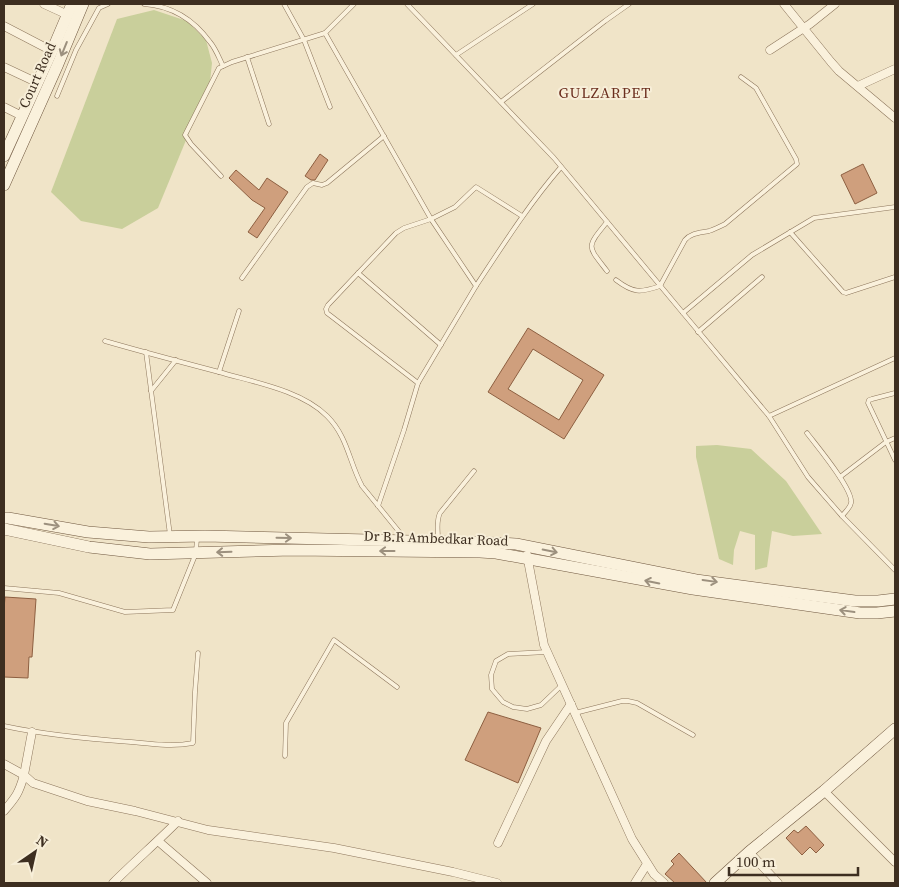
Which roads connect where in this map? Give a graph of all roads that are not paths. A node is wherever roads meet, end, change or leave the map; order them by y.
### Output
1 (44, 4) edge
2 (72, 4) edge
3 (83, 4) edge
4 (108, 4) edge
5 (144, 4) edge
6 (284, 4) edge
7 (354, 4) edge
8 (407, 4) edge
9 (533, 4) edge
10 (629, 4) edge
11 (784, 4) edge
12 (835, 4) edge
13 (68, 15) junction
14 (4, 26) edge
15 (804, 28) junction
16 (325, 33) junction
17 (304, 40) junction
18 (770, 50) dead end
19 (52, 51) junction
20 (456, 56) junction
21 (247, 57) junction
22 (223, 66) junction
23 (4, 67) edge
24 (895, 69) edge
25 (740, 77) dead end
26 (38, 83) junction
27 (858, 86) junction
28 (57, 96) dead end
29 (500, 102) junction
30 (4, 107) edge
31 (330, 107) dead end
32 (22, 116) junction
33 (895, 118) edge
34 (269, 124) dead end
35 (384, 136) junction
36 (5, 149) edge
37 (561, 167) junction
38 (221, 176) dead end
39 (4, 185) edge
40 (895, 207) edge
41 (522, 216) junction
42 (431, 219) junction
43 (607, 222) junction
44 (790, 232) junction
45 (607, 271) dead end
46 (358, 273) junction
47 (762, 276) dead end
48 (895, 277) edge
49 (242, 278) dead end
50 (616, 280) dead end
51 (476, 286) junction
52 (660, 286) junction
53 (239, 311) dead end
54 (683, 313) junction
55 (698, 332) junction
56 (105, 341) dead end
57 (441, 345) junction
58 (146, 352) junction
59 (895, 358) edge
60 (176, 360) junction
61 (219, 372) junction
62 (418, 384) junction
63 (151, 391) junction
64 (895, 392) edge
65 (769, 416) junction
66 (807, 433) dead end
67 (895, 438) edge
68 (886, 442) junction
69 (895, 460) edge
70 (474, 471) dead end
71 (840, 477) junction
72 (378, 506) junction
73 (4, 509) edge
74 (842, 516) junction
75 (8, 518) edge
76 (6, 532) edge
77 (197, 536) junction
78 (171, 537) junction
79 (439, 541) junction
80 (407, 546) junction
81 (525, 546) junction
82 (196, 553) junction
83 (527, 558) junction
84 (895, 570) edge
85 (675, 581) junction
86 (4, 588) edge
87 (895, 599) edge
88 (872, 601) junction
89 (895, 611) edge
90 (874, 613) junction
91 (547, 652) junction
92 (198, 653) dead end
93 (562, 685) junction
94 (397, 688) dead end
95 (571, 704) junction
96 (575, 714) junction
97 (4, 726) edge
98 (895, 729) edge
99 (32, 732) junction
100 (693, 735) dead end
101 (285, 756) dead end
102 (4, 764) edge
103 (24, 775) junction
104 (824, 791) junction
105 (4, 811) edge
106 (178, 821) junction
107 (158, 841) junction
108 (498, 843) dead end
109 (749, 852) junction
110 (895, 862) edge
111 (648, 864) junction
112 (476, 881) edge
113 (113, 883) edge
114 (207, 883) edge
115 (497, 883) edge
116 (634, 883) edge
117 (664, 883) edge
118 (715, 883) edge
119 (778, 883) edge

1 - 13 street
2 - 13 street, Court Road
3 -> 39 street, Court Road
4 - 28 lane
5 - 22 lane
6 - 17 lane
7 - 16 lane
8 - 20 lane
9 - 20 lane
10 - 29 lane
11 - 15 street
12 - 15 street
13 - 19 street, Court Road
14 - 19 street
15 - 18 street
15 - 27 street
16 - 17 lane
16 - 35 lane
17 - 21 lane
17 - 31 lane
19 - 26 street, Court Road
20 - 29 lane
21 - 22 lane
21 - 34 lane
22 - 38 lane
23 - 26 street
24 - 27 street
25 - 52 lane
26 - 32 street, Court Road
27 - 33 street
29 - 37 lane
30 - 32 street
32 - 36 street, Court Road
35 - 42 lane
35 - 49 lane
37 - 41 lane
37 - 43 lane
40 - 44 lane
41 - 42 lane
41 - 51 lane
42 - 46 lane
42 - 51 lane
43 - 45 lane
43 - 52 lane
44 - 48 lane
44 - 54 lane
46 - 57 lane
46 - 62 lane
47 - 55 lane
50 - 52 lane
51 - 57 lane
52 - 54 lane
53 - 61 lane
54 - 55 lane
55 - 65 lane
56 - 58 lane
57 - 62 lane
58 - 60 lane
58 - 63 lane
59 - 65 lane
60 - 61 lane
60 - 63 lane
61 - 72 lane
62 - 72 lane
63 - 78 lane
64 - 68 lane
65 - 74 lane
66 - 71 lane
67 - 68 lane
68 - 69 lane
68 - 71 lane
70 - 79 lane
71 - 74 lane
72 - 80 lane
73 - 75 street
74 - 84 lane
75 -> 78 street, Dr B.R Ambedkar Road
76 - 82 street, Dr B.R Ambedkar Road
77 - 78 street, Dr B.R Ambedkar Road
77 -> 80 street, Dr B.R Ambedkar Road
77 - 82 lane
79 - 80 street, Dr B.R Ambedkar Road
79 - 81 street, Dr B.R Ambedkar Road
80 -> 82 street, Dr B.R Ambedkar Road
80 - 83 street, Dr B.R Ambedkar Road
81 - 83 street
81 -> 85 street, Dr B.R Ambedkar Road
82 - 86 lane
85 -> 83 street, Dr B.R Ambedkar Road
83 - 91 street
85 -> 88 street, Dr B.R Ambedkar Road
90 -> 85 street, Dr B.R Ambedkar Road
87 - 88 street, Dr B.R Ambedkar Road
88 - 90 street
89 - 90 street, Dr B.R Ambedkar Road
91 - 93 street
91 - 93 lane
92 - 99 lane
93 - 95 street
94 - 101 lane
95 - 96 street
95 - 108 street
96 - 100 lane
96 - 111 street
97 - 99 lane
98 - 104 street
99 - 103 street
102 - 103 street
103 - 105 street
103 - 106 street
104 - 109 street
104 - 110 street
106 - 107 street
106 - 112 street
107 - 113 street
107 - 114 street
109 - 118 street
109 - 119 street
111 - 116 street
111 - 117 street
112 - 115 street

